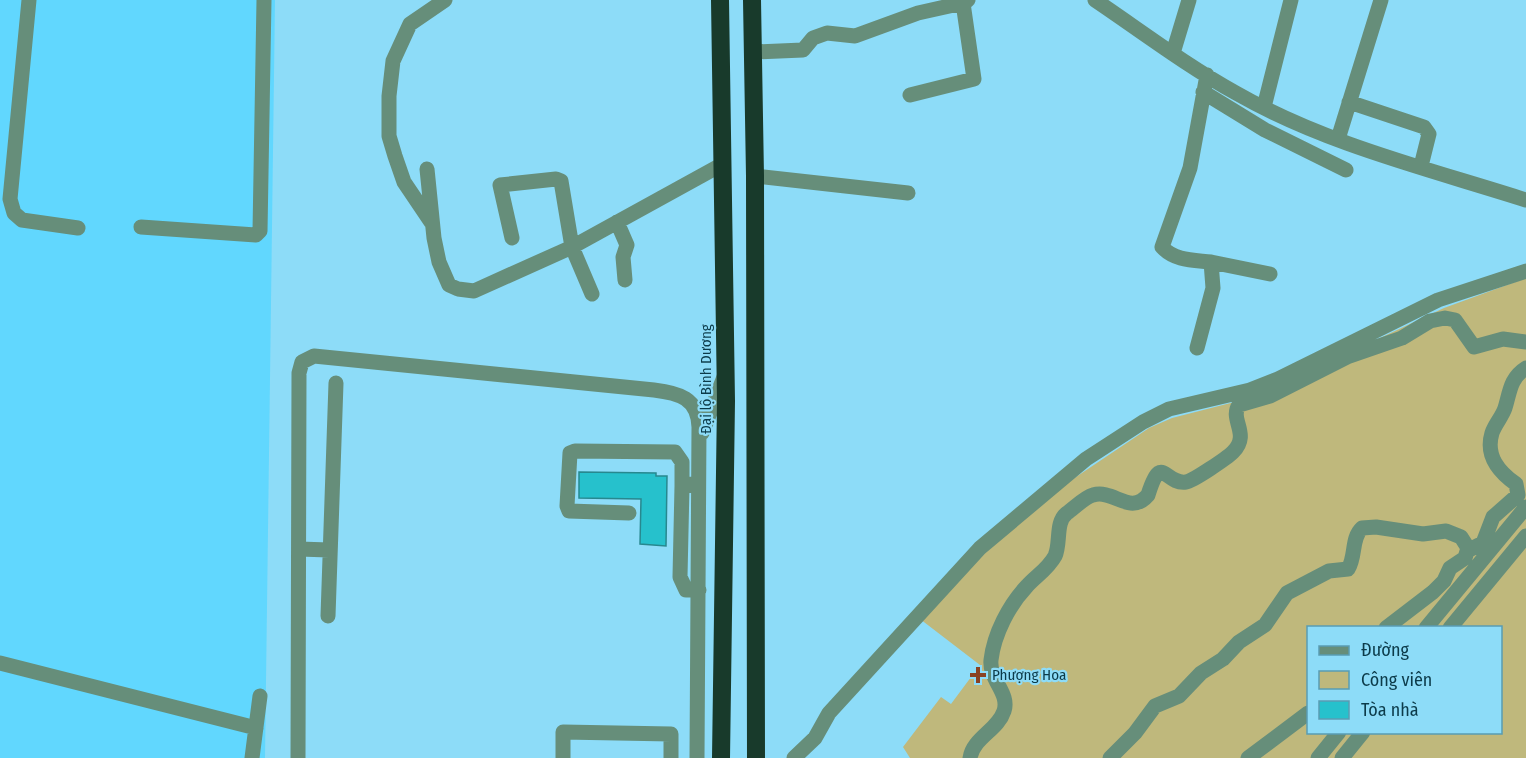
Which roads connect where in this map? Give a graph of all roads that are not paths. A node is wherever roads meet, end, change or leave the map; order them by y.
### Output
1 (29, 0) edge
2 (264, 0) edge
3 (445, 0) edge
4 (720, 0) edge
5 (752, 0) edge
6 (1095, 0) edge
7 (1189, 0) edge
8 (1291, 0) edge
9 (1381, 0) edge
10 (966, 2) edge
11 (753, 52) junction
12 (1173, 53) junction
13 (1207, 75) junction
14 (1203, 92) junction
15 (910, 95) dead end
16 (1349, 102) junction
17 (1264, 108) junction
18 (1338, 139) junction
19 (721, 165) junction
20 (1421, 166) junction
21 (427, 169) dead end
22 (1346, 170) dead end
23 (755, 176) junction
24 (908, 193) dead end
25 (1526, 200) edge
26 (617, 222) junction
27 (433, 225) junction
28 (78, 228) dead end
29 (141, 228) dead end
30 (512, 238) dead end
31 (572, 247) junction
32 (1211, 262) junction
33 (1526, 271) edge
34 (1270, 274) dead end
35 (625, 280) dead end
36 (592, 294) dead end
37 (1526, 342) edge
38 (1197, 348) dead end
39 (1526, 368) edge
40 (725, 371) junction
41 (336, 382) dead end
42 (699, 446) junction
43 (699, 483) junction
44 (682, 486) junction
45 (1526, 507) edge
46 (629, 513) dead end
47 (1526, 536) edge
48 (299, 549) junction
49 (329, 550) junction
50 (1469, 550) junction
51 (1473, 570) junction
52 (1488, 581) junction
53 (699, 590) junction
54 (328, 616) dead end
55 (1387, 626) edge
56 (1427, 626) edge
57 (1451, 626) edge
58 (0, 663) edge
59 (260, 696) dead end
60 (1307, 713) edge
61 (256, 728) junction
62 (671, 734) junction
63 (698, 734) junction
64 (1337, 734) edge
65 (1362, 734) edge
66 (252, 758) edge
67 (298, 758) edge
68 (563, 758) edge
69 (671, 758) edge
70 (697, 758) edge
71 (721, 758) edge
72 (756, 758) edge
73 (794, 758) edge
74 (970, 758) edge
75 (1110, 758) edge
76 (1248, 758) edge
77 (1318, 758) edge
78 (1342, 758) edge

1 - 28 street
2 - 29 street
3 - 27 street
4 - 19 highway, Đại lộ Bình Dương
5 - 11 highway
6 - 12 street
7 - 12 street
8 - 17 street
9 - 16 street
10 - 11 street
10 - 15 street
11 - 23 highway
12 - 13 street
13 - 14 street
13 - 17 street
14 - 22 street
14 - 32 street
16 - 18 street
16 - 20 street
17 - 18 street
18 - 20 street
19 - 26 street
19 - 40 highway, Đại lộ Bình Dương
20 - 25 street
21 - 27 street
23 - 24 street
23 - 72 highway
26 - 31 street
26 - 35 street
27 - 31 street
30 - 31 street
31 - 36 street
32 - 34 street
32 - 38 street
33 - 73 street
37 - 74 street
39 - 50 street
40 - 42 street
40 - 71 highway, Đại lộ Bình Dương
41 - 49 street
42 - 43 street
42 - 48 street
43 - 44 street
43 - 53 street
44 - 46 street
44 - 53 street
45 - 51 street
47 - 52 street
48 - 49 street
48 - 67 street
49 - 54 street
50 - 55 street
50 - 75 street
51 - 52 street
51 - 56 street
52 - 57 street
53 - 63 street
58 - 61 street
59 - 61 street
60 - 76 street
61 - 66 street
62 - 63 street
62 - 68 street
62 - 69 street
63 - 70 street
64 - 77 street
65 - 78 street

